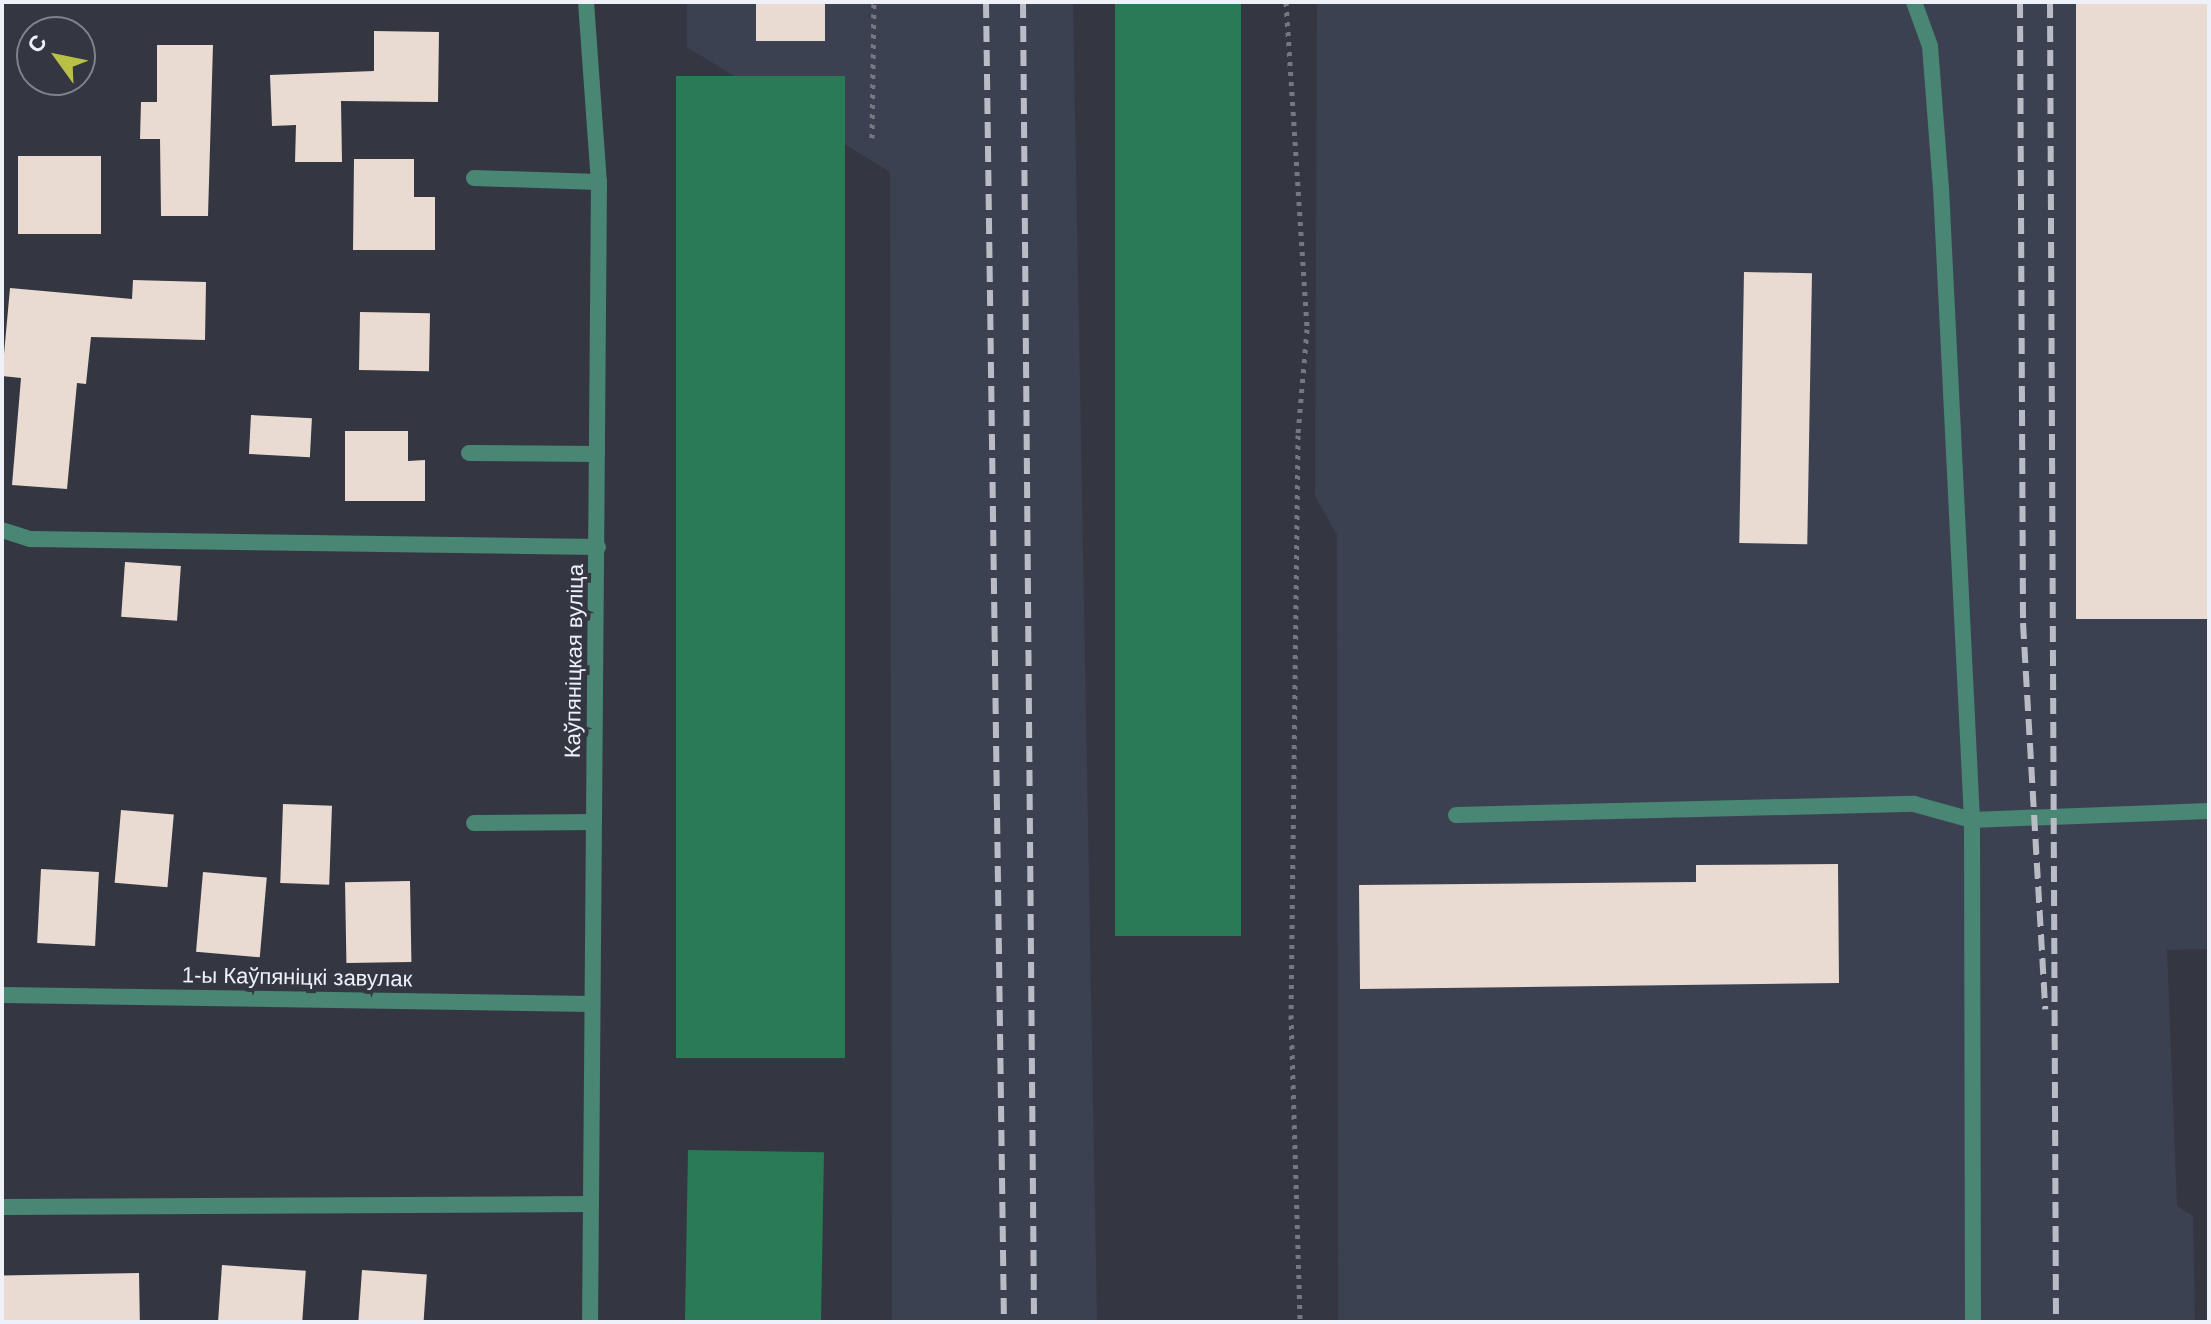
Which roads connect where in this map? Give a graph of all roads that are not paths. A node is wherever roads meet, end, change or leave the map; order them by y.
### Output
1 (586, 2) edge
2 (1914, 2) edge
3 (474, 178) dead end
4 (599, 182) junction
5 (469, 453) dead end
6 (597, 454) junction
7 (2, 530) edge
8 (598, 547) junction
9 (2209, 811) edge
10 (1456, 815) dead end
11 (1972, 820) junction
12 (594, 822) junction
13 (474, 823) dead end
14 (2, 995) edge
15 (592, 1004) junction
16 (591, 1204) junction
17 (2, 1207) edge
18 (590, 1322) edge
19 (1973, 1322) edge

1 - 4 street, Каўпяніцкая вуліца
2 - 11 street
3 - 4 street
4 - 6 street, Каўпяніцкая вуліца
5 - 6 street
6 - 8 street, Каўпяніцкая вуліца
7 - 8 street
8 - 12 street, Каўпяніцкая вуліца
9 - 11 street
10 - 11 street
11 - 19 street
12 - 13 street
12 - 15 street, Каўпяніцкая вуліца
14 - 15 street, 1-ы Каўпяніцкі завулак
15 - 16 street, Каўпяніцкая вуліца
16 - 17 street
16 - 18 street, Каўпяніцкая вуліца

